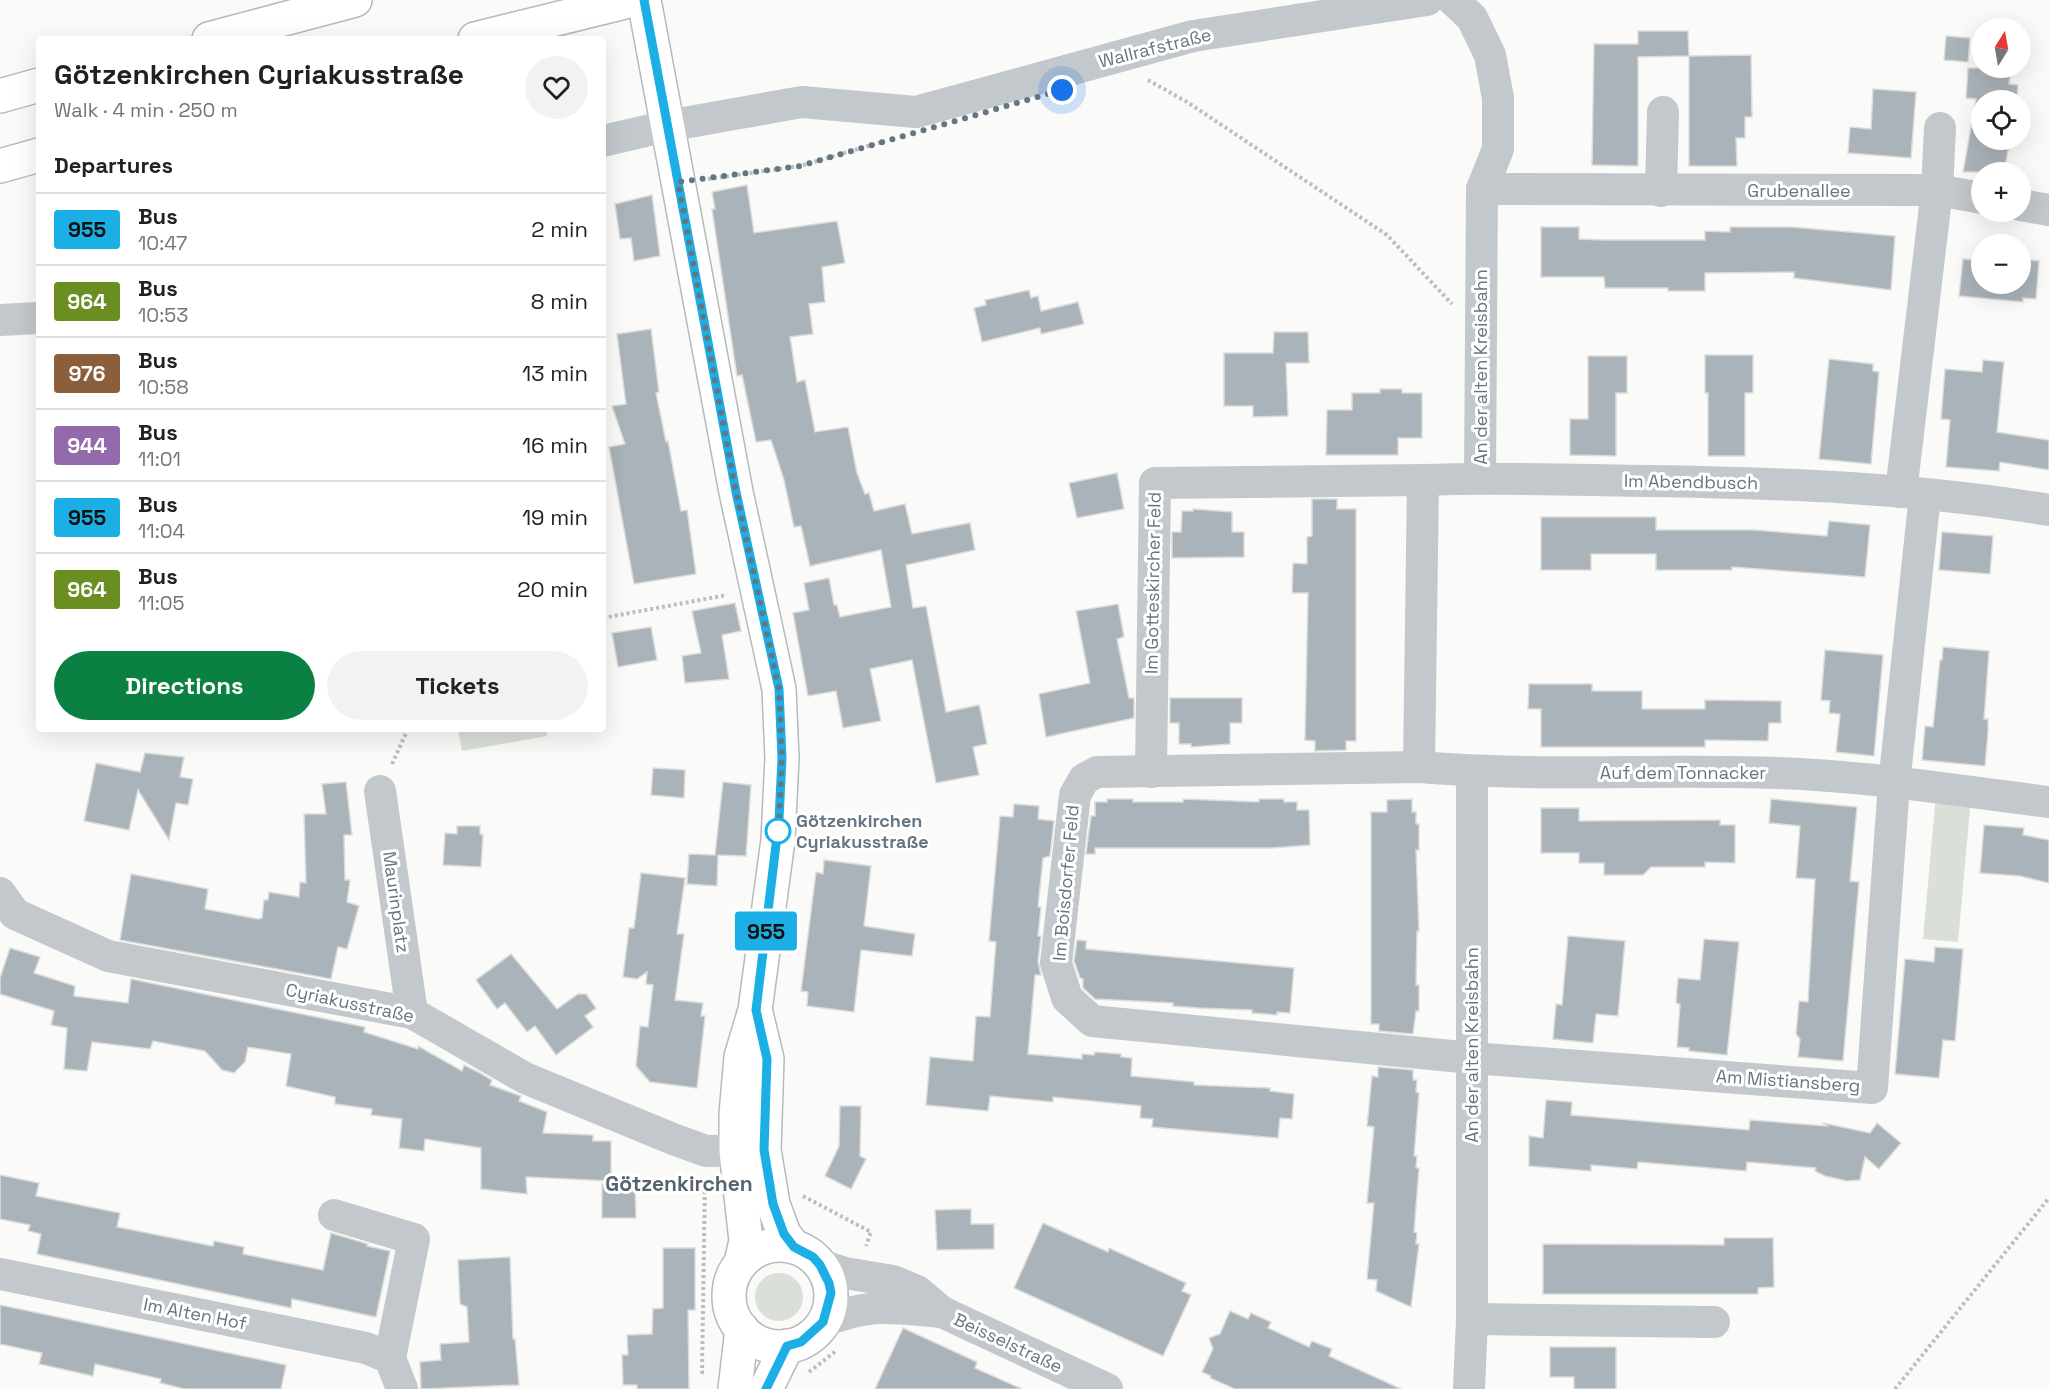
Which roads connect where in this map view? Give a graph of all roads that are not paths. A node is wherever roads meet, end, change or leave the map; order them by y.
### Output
1 (355, 0) edge
2 (633, 0) edge
3 (644, 0) edge
4 (1427, 0) edge
5 (1454, 0) edge
6 (219, 36) edge
7 (487, 36) edge
8 (36, 86) edge
9 (0, 96) edge
10 (1663, 112) dead end
11 (667, 126) junction
12 (1940, 128) dead end
13 (606, 140) edge
14 (36, 157) edge
15 (0, 166) edge
16 (1482, 189) junction
17 (1937, 190) junction
18 (1661, 191) junction
19 (1971, 196) edge
20 (2031, 207) edge
21 (2049, 210) edge
22 (36, 318) edge
23 (0, 320) edge
24 (1480, 478) junction
25 (1423, 480) junction
26 (1913, 494) junction
27 (2049, 510) edge
28 (1419, 767) junction
29 (1151, 772) junction
30 (1472, 772) junction
31 (1893, 784) junction
32 (380, 791) road end
33 (2049, 802) edge
34 (0, 893) edge
35 (412, 1013) junction
36 (1472, 1058) junction
37 (735, 1151) junction
38 (334, 1215) dead end
39 (794, 1247) junction
40 (741, 1263) junction
41 (820, 1265) junction
42 (0, 1274) edge
43 (942, 1312) junction
44 (1472, 1318) junction
45 (1714, 1322) dead end
46 (742, 1329) junction
47 (831, 1335) junction
48 (787, 1346) junction
49 (390, 1358) junction
50 (402, 1389) edge
51 (735, 1389) edge
52 (766, 1389) edge
53 (1107, 1389) edge
54 (1469, 1389) edge

1 - 6 main road
2 - 7 main road
3 - 11 main road
4 - 11 street, Wallrafstraße
5 - 16 street, An der alten Kreisbahn
8 - 9 main road
10 - 18 street
11 - 13 street, Wallrafstraße
11 - 37 main road
12 - 17 street
14 - 15 main road
16 - 18 street, Grubenallee
16 - 24 street, An der alten Kreisbahn
17 - 18 street, Grubenallee
17 - 19 street, Grubenallee
17 - 26 street
20 - 21 street
22 - 23 street
24 - 25 street, An der alten Kreisbahn
24 - 26 street, Im Abendbusch
25 - 28 street
25 - 29 street, Im Gotteskircher Feld
26 - 27 street, Im Abendbusch
26 - 31 street
28 - 29 street, Im Boisdorfer Feld
28 - 30 street, Im Boisdorfer Feld
29 - 36 street, Im Boisdorfer Feld
30 - 31 street, Auf dem Tonnacker
30 - 36 street, An der alten Kreisbahn
31 - 33 street, Auf dem Tonnacker
31 - 36 street, Am Mistiansberg
32 - 35 street, Maurinplatz
34 - 35 street, Cyriakusstraße
35 - 37 street, Cyriakusstraße
36 - 44 street, An der alten Kreisbahn
37 - 39 main road
37 - 40 main road
38 - 49 street
39 - 40 main road
39 - 41 main road
40 - 46 main road
41 - 43 street, Beisselstraße
41 - 47 main road
42 - 49 street, Im Alten Hof
43 - 47 street, Beisselstraße
43 - 53 street, Beisselstraße
44 - 45 street
44 - 54 street, An der alten Kreisbahn
46 - 48 main road
46 - 51 main road
47 - 48 main road
48 - 52 main road
49 - 50 street

